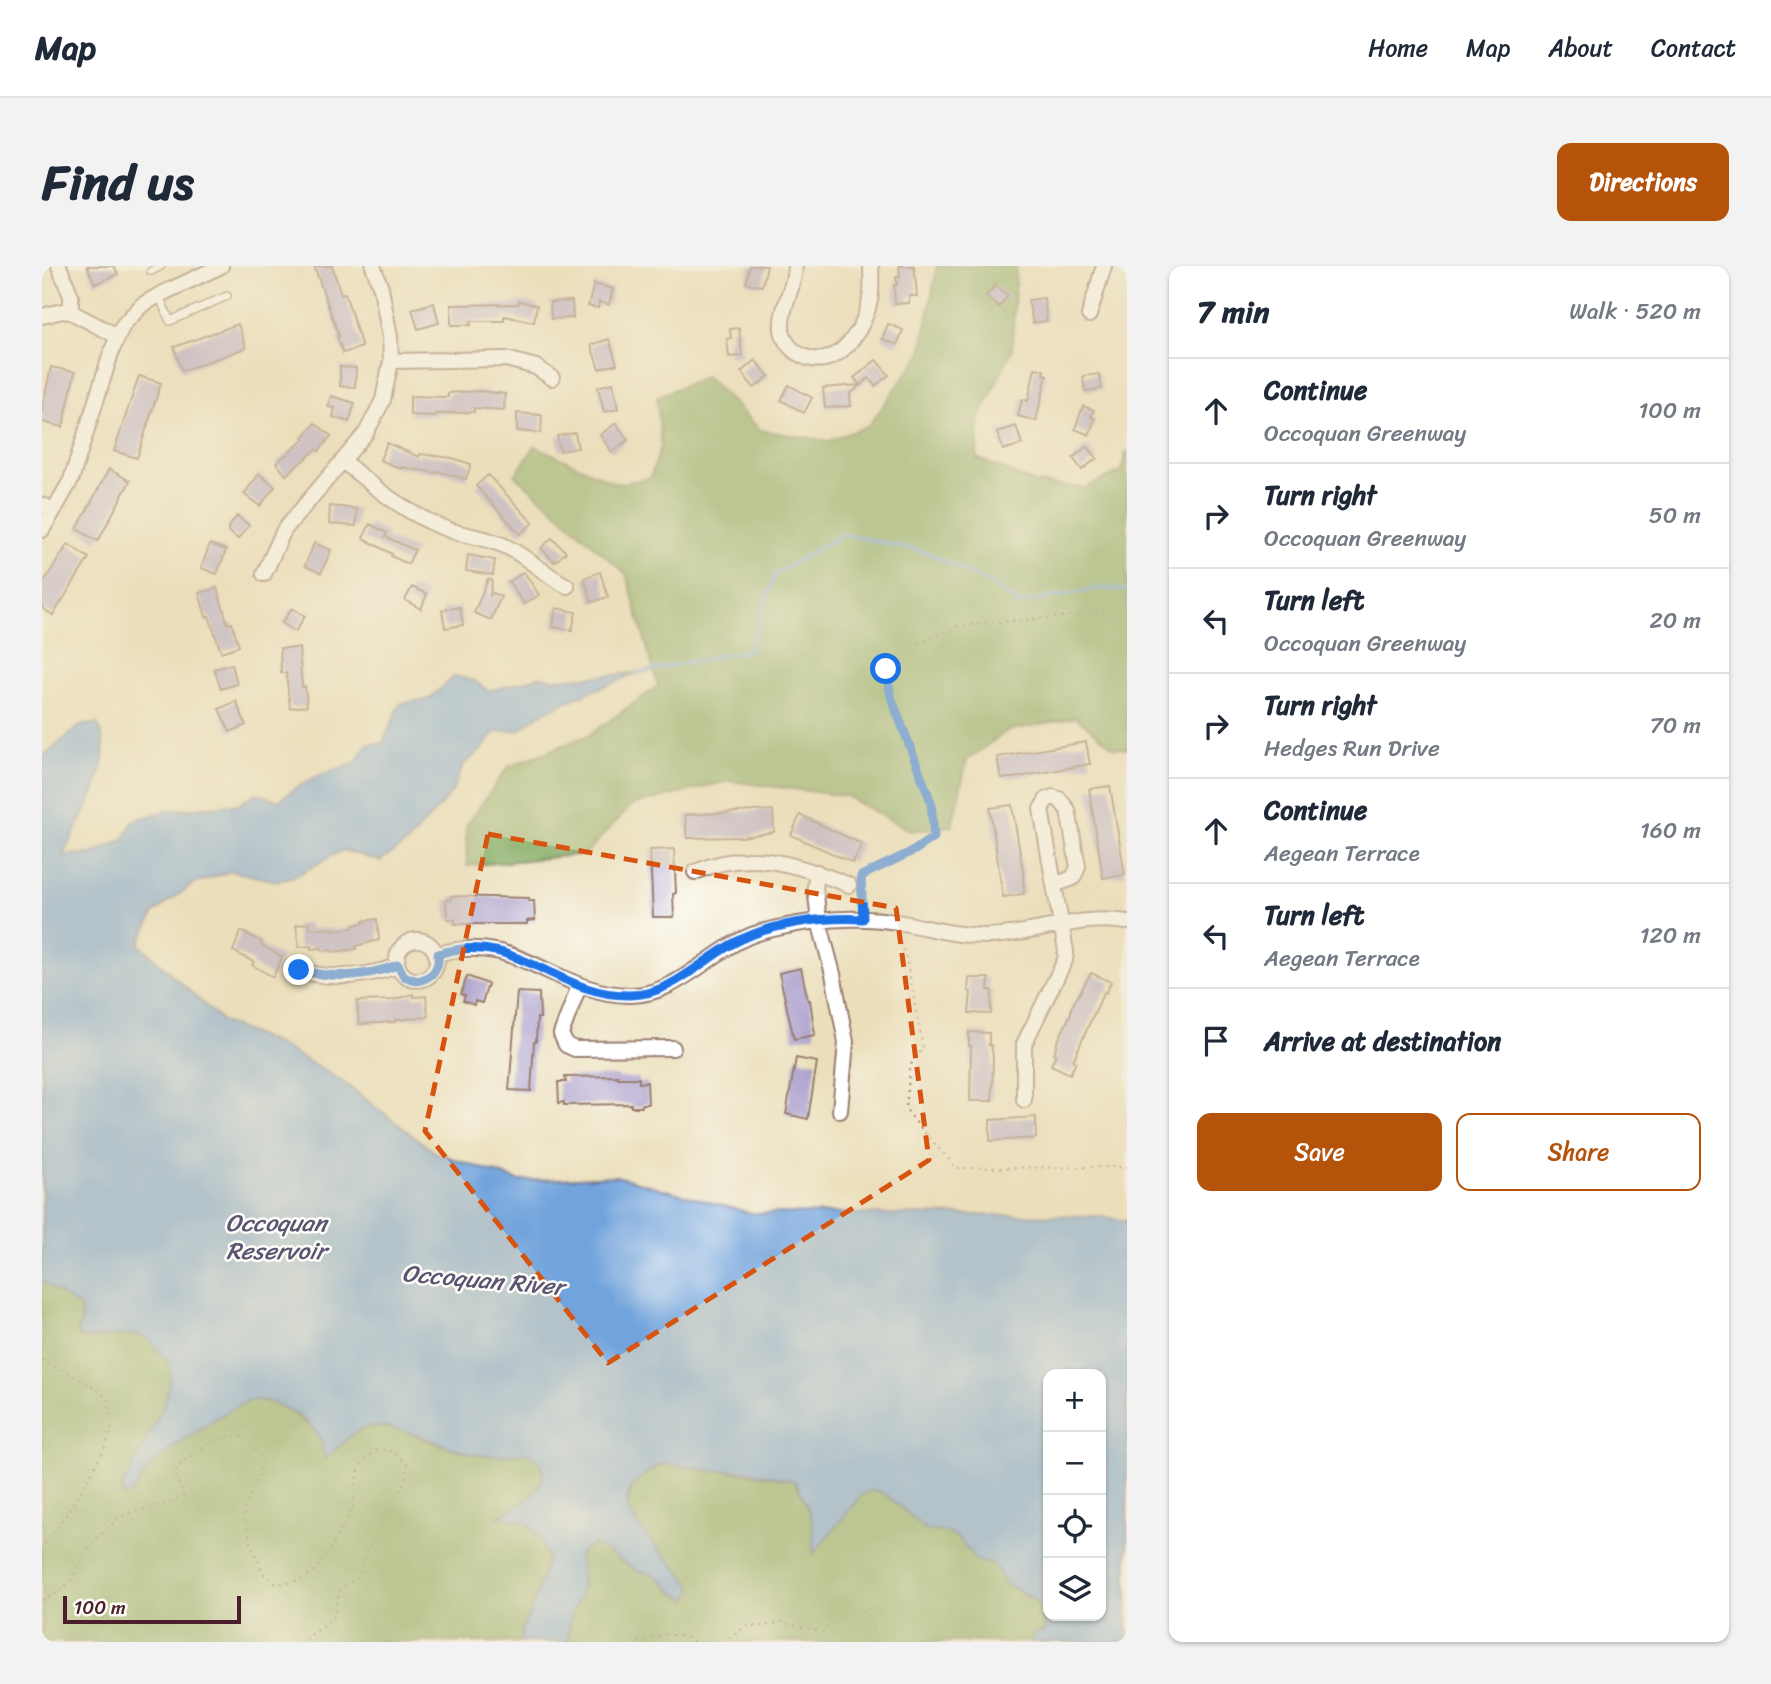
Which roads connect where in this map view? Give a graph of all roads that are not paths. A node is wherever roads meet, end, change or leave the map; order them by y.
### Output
1 (59, 266) edge
2 (161, 266) edge
3 (221, 266) edge
4 (373, 266) edge
5 (795, 266) edge
6 (871, 266) edge
7 (1104, 266) edge
8 (151, 271) dead end
9 (159, 295) junction
10 (226, 296) dead end
11 (71, 312) junction
12 (1089, 315) dead end
13 (42, 316) edge
14 (117, 336) junction
15 (391, 361) junction
16 (552, 378) dead end
17 (343, 461) junction
18 (48, 507) edge
19 (42, 530) edge
20 (264, 574) dead end
21 (567, 586) dead end
22 (695, 872) dead end
23 (817, 872) junction
24 (849, 885) dead end
25 (1054, 885) junction
26 (819, 921) junction
27 (1127, 922) edge
28 (1061, 924) junction
29 (438, 954) junction
30 (398, 965) junction
31 (291, 968) dead end
32 (579, 986) junction
33 (673, 1048) dead end
34 (1024, 1100) dead end
35 (840, 1111) dead end

1 - 11 street
2 - 8 lane
3 - 9 street
4 - 15 street
5 - 6 street
7 - 12 street
9 - 10 lane
9 - 14 street
11 - 13 street
11 - 14 street
14 - 18 street
15 - 16 street
15 - 17 street
17 - 20 street
17 - 21 street
18 - 19 street
22 - 23 street
23 - 24 street
23 - 26 street
25 - 25 street
25 - 28 street
26 - 28 street
26 - 32 street
26 - 35 street
27 - 28 street
28 - 34 street
29 - 30 street
29 - 30 street
29 - 32 street
30 - 31 street
32 - 33 street

